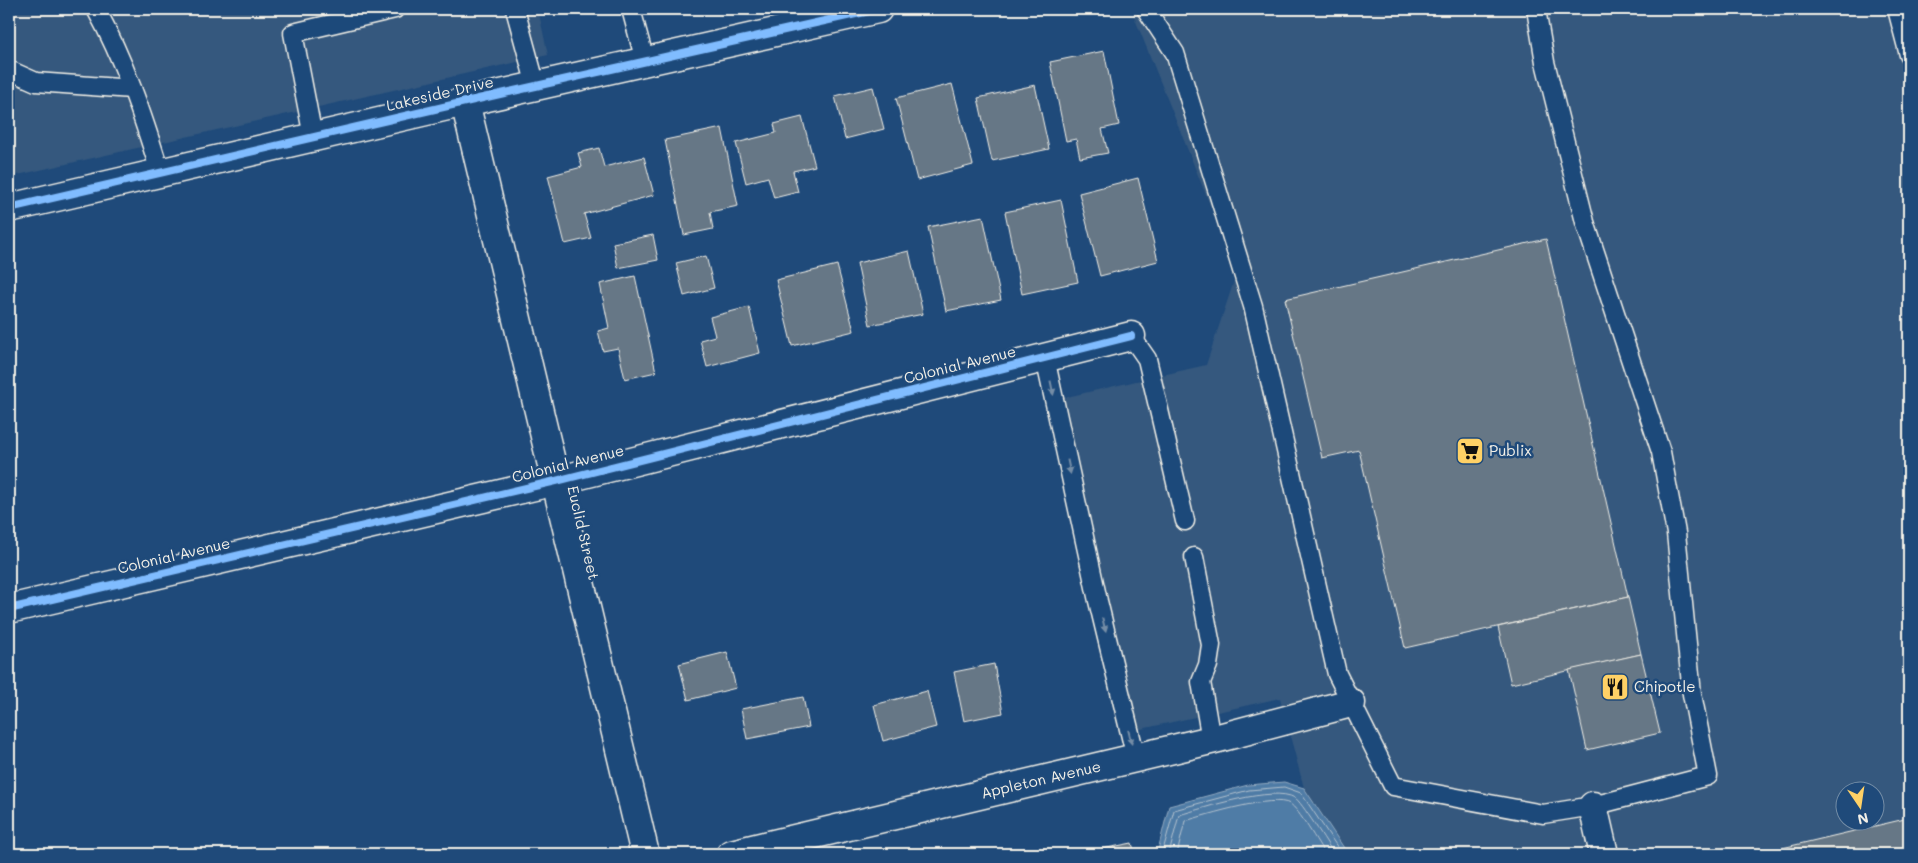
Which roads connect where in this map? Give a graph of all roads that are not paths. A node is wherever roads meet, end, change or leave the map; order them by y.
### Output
1 (96, 9) edge
2 (395, 9) edge
3 (514, 9) edge
4 (632, 9) edge
5 (878, 9) edge
6 (1146, 9) edge
7 (1536, 9) edge
8 (1897, 9) edge
9 (1909, 55) edge
10 (645, 61) junction
11 (9, 70) edge
12 (536, 86) junction
13 (132, 89) junction
14 (465, 102) junction
15 (313, 137) junction
16 (160, 172) junction
17 (9, 208) edge
18 (1131, 336) joint
19 (1045, 358) junction
20 (556, 481) junction
21 (1185, 521) dead end
22 (1194, 557) dead end
23 (9, 608) edge
24 (1351, 702) junction
25 (1211, 740) junction
26 (1136, 758) junction
27 (1593, 806) junction
28 (645, 854) edge
29 (731, 854) edge
30 (1604, 854) edge

1 - 13 lane
2 - 15 lane
3 - 12 lane
4 - 10 lane
5 - 10 street, Lakeside Drive
6 - 24 lane
7 - 27 lane
8 - 9 lane
10 - 12 street, Lakeside Drive
11 - 13 lane
12 - 14 street, Lakeside Drive
13 - 16 lane
14 - 15 street, Lakeside Drive
14 - 20 street, Euclid Street
15 - 16 street, Lakeside Drive
16 - 17 street, Lakeside Drive
18 - 19 street, Colonial Avenue
18 - 21 lane
19 - 20 street, Colonial Avenue
19 -> 26 lane
20 - 23 street, Colonial Avenue
20 - 28 street, Euclid Street
22 - 25 lane
24 - 25 street, Appleton Avenue
24 - 27 lane
25 - 26 street, Appleton Avenue
26 - 29 street, Appleton Avenue
27 - 30 street

